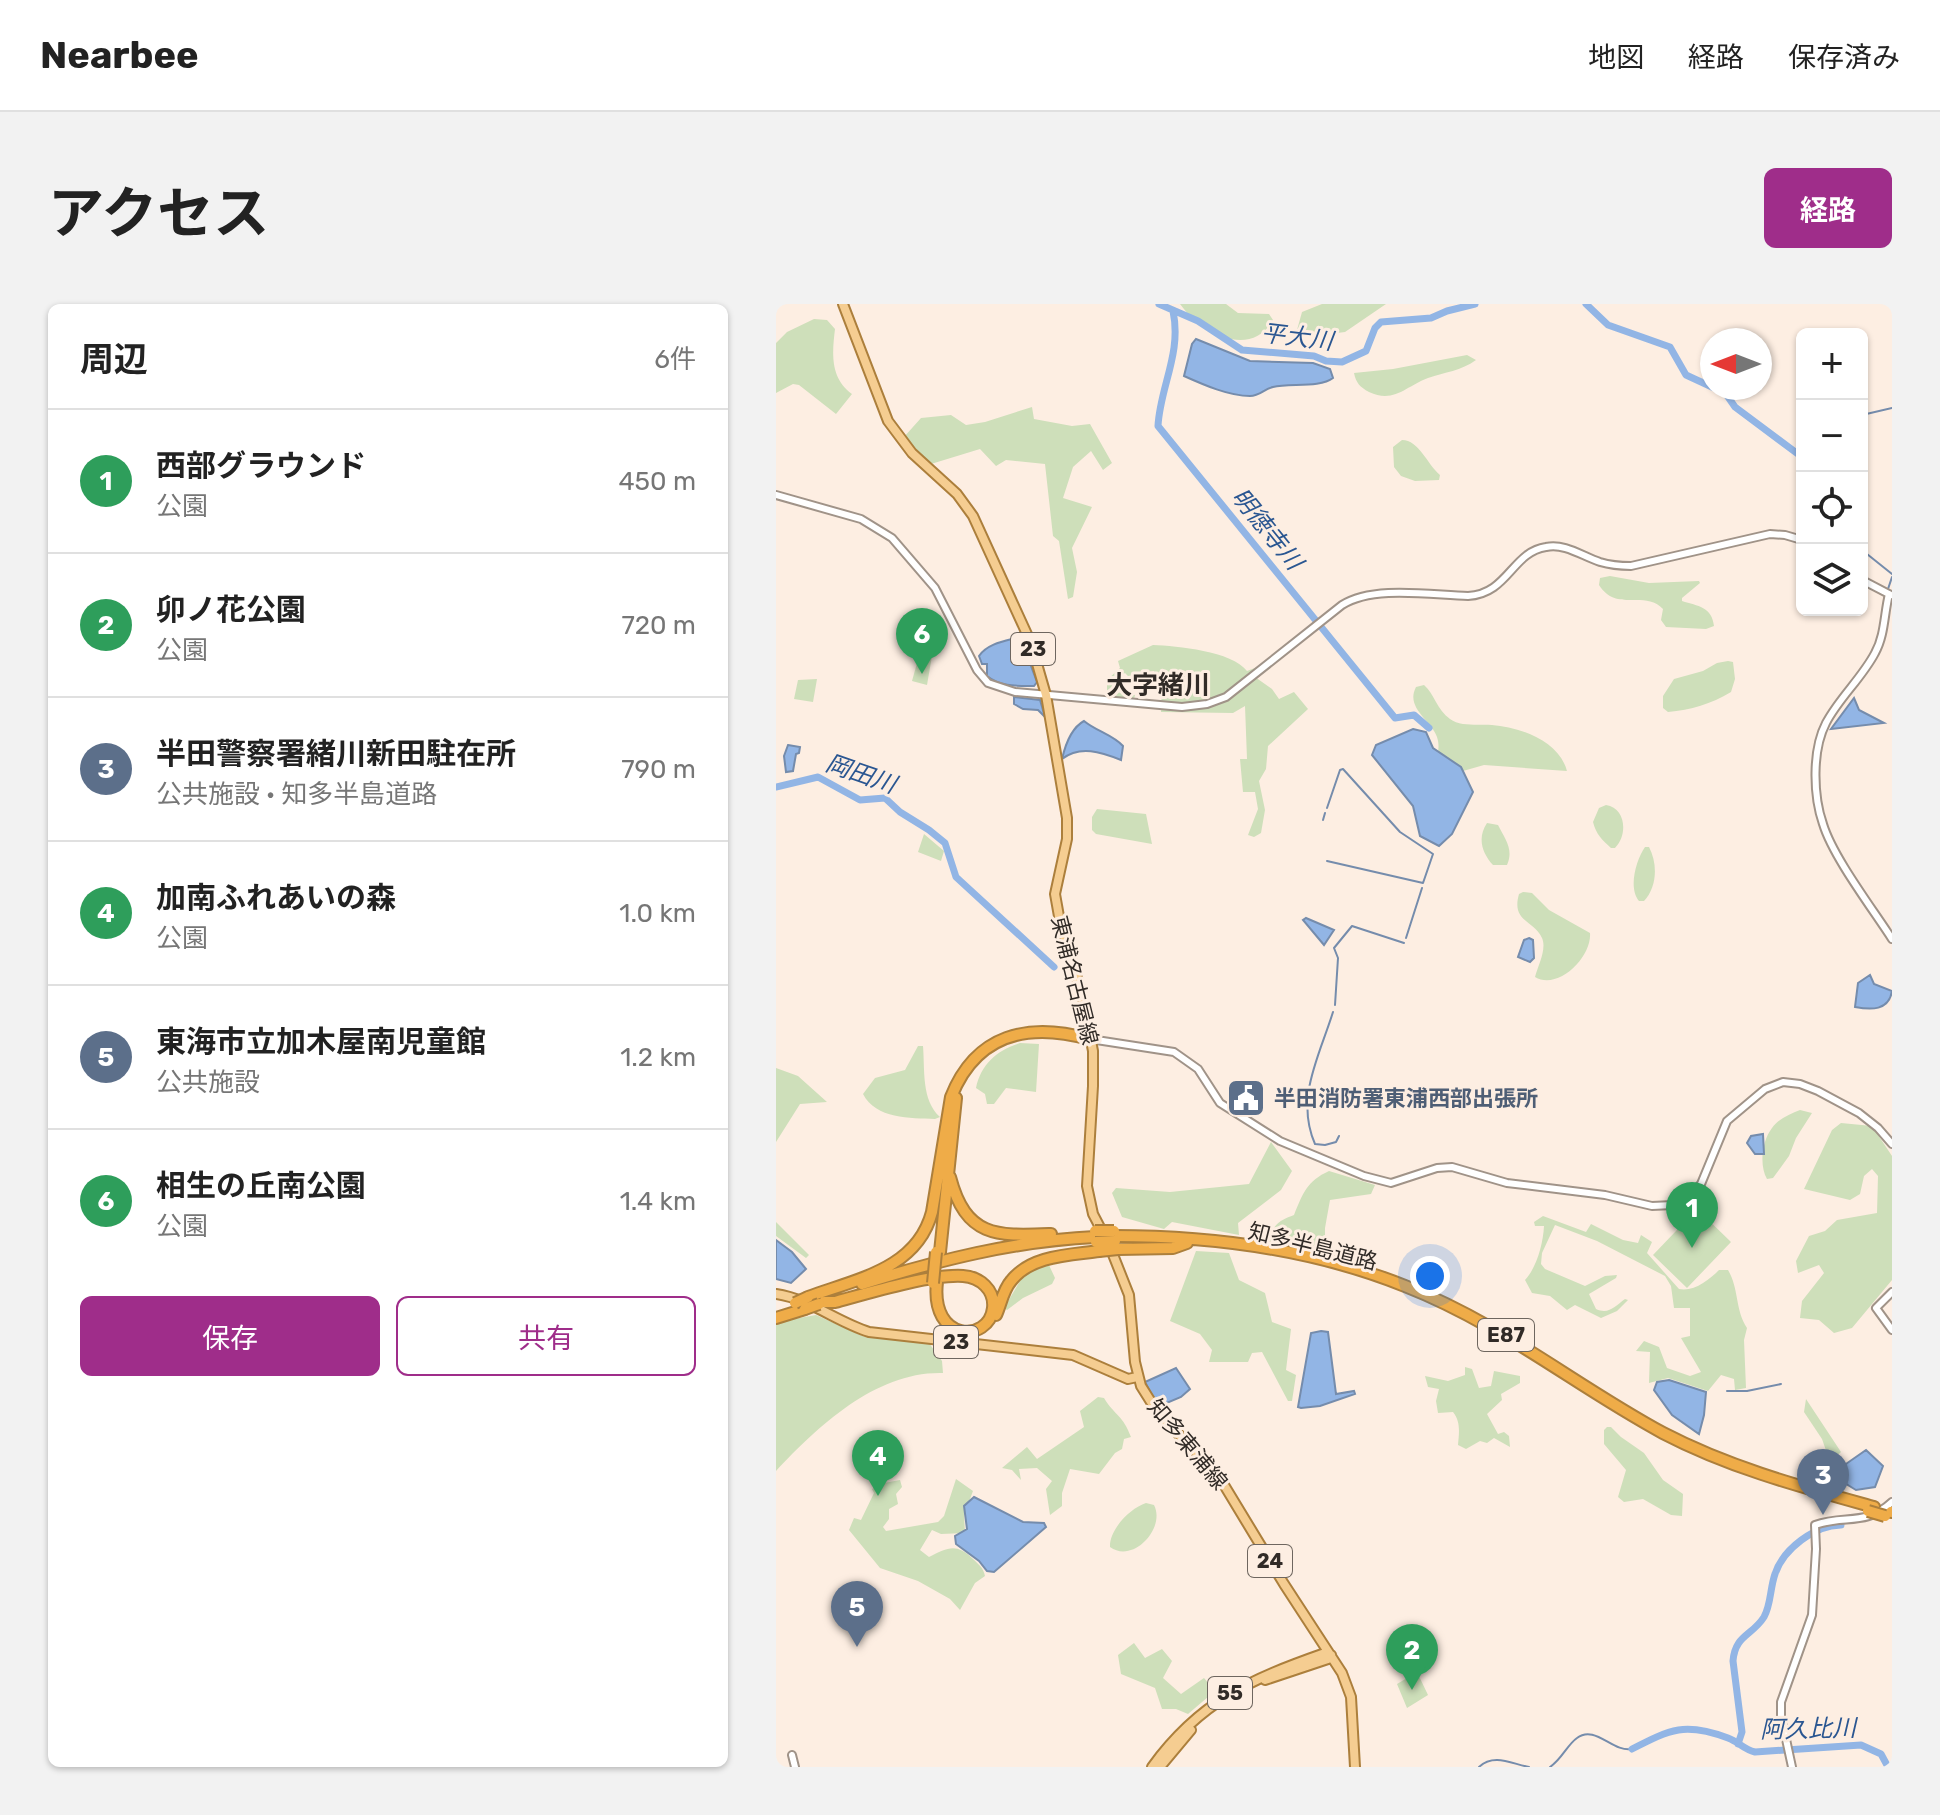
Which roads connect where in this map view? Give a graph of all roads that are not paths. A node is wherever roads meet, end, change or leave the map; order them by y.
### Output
1 (843, 304) edge
2 (776, 495) edge
3 (1796, 538) edge
4 (1868, 583) edge
5 (1890, 595) edge
6 (1046, 695) junction
7 (1892, 939) edge
8 (1089, 1039) junction
9 (1892, 1144) edge
10 (944, 1171) junction
11 (1115, 1239) junction
12 (1096, 1240) junction
13 (935, 1283) junction
14 (1892, 1292) edge
15 (776, 1294) edge
16 (808, 1303) junction
17 (776, 1314) edge
18 (1892, 1330) edge
19 (1137, 1377) junction
20 (1871, 1509) junction
21 (1890, 1512) edge
22 (1331, 1655) junction
23 (792, 1755) dead end
24 (795, 1767) edge
25 (1152, 1767) edge
26 (1160, 1767) edge
27 (1355, 1767) edge
28 (1792, 1767) edge

1 - 6 main road, 東浦名古屋線 / 23
2 - 6 street
3 - 6 street
4 - 5 street
5 - 7 street
6 - 8 main road, 東浦名古屋線 / 23
8 - 9 street
8 - 10 highway
8 - 19 main road, 東浦名古屋線 / 23
10 - 12 highway
10 - 13 highway, bridge
10 - 16 highway
11 - 12 highway, bridge
11 - 12 highway, bridge
11 - 20 highway, 知多半島道路 / E87
11 - 20 highway, 知多半島道路 / E87
12 - 13 highway
12 - 16 highway
13 - 16 highway
14 - 18 street
15 - 19 main road, 23
16 - 17 highway
19 - 22 main road, 知多東浦線 / 24
20 - 21 highway, 知多半島道路 / E87, bridge
21 - 28 street
22 - 25 main road, 55
22 - 26 main road, 55
22 - 27 main road, 知多東浦線 / 24
23 - 24 street

